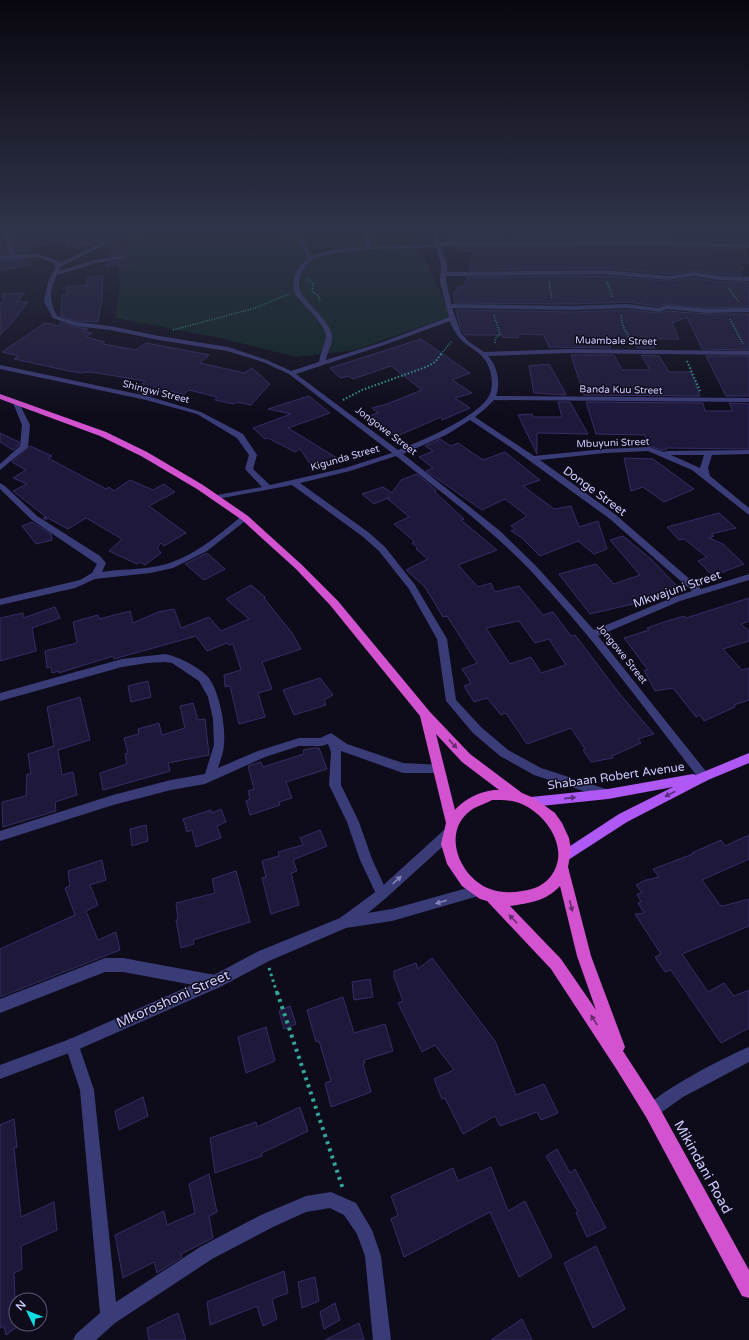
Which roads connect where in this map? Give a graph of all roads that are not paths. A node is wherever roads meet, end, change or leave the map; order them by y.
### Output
1 (49, 292) edge
2 (298, 292) edge
3 (445, 292) edge
4 (449, 306) junction
5 (749, 310) edge
6 (452, 318) junction
7 (749, 353) edge
8 (483, 354) junction
9 (322, 362) junction
10 (0, 367) edge
11 (291, 373) junction
12 (0, 396) edge
13 (492, 398) junction
14 (749, 400) edge
15 (16, 403) junction
16 (470, 417) junction
17 (649, 450) junction
18 (709, 452) junction
19 (749, 452) edge
20 (397, 453) junction
21 (531, 458) junction
22 (0, 468) edge
23 (706, 476) junction
24 (293, 482) junction
25 (0, 485) edge
26 (268, 488) junction
27 (215, 498) junction
28 (749, 512) edge
29 (245, 518) junction
30 (91, 577) junction
31 (749, 578) edge
32 (700, 593) junction
33 (0, 602) edge
34 (592, 635) junction
35 (0, 697) edge
36 (426, 715) junction
37 (331, 737) junction
38 (749, 758) edge
39 (438, 768) junction
40 (210, 777) junction
41 (704, 777) junction
42 (608, 794) junction
43 (518, 797) junction
44 (531, 802) junction
45 (450, 828) junction
46 (0, 836) edge
47 (563, 862) junction
48 (478, 891) junction
49 (382, 894) junction
50 (492, 898) junction
51 (345, 922) junction
52 (214, 982) junction
53 (0, 1006) edge
54 (72, 1045) junction
55 (749, 1054) edge
56 (623, 1064) junction
57 (0, 1072) edge
58 (652, 1111) junction
59 (749, 1289) edge
60 (109, 1317) junction
61 (82, 1340) edge
62 (382, 1340) edge

1 - 11 street, Jongowe Street
2 - 9 street
3 - 4 street
4 - 5 street
4 - 6 street
6 - 8 street
6 - 9 street
7 - 8 street, Muambale Street
8 - 13 street
9 - 11 street
10 - 26 street, Shingwi Street
11 - 20 street, Jongowe Street
12 - 15 highway
13 - 14 street, Banda Kuu Street
13 - 16 street, Kigunda Street
15 - 22 street
15 - 27 highway
16 - 20 street, Kigunda Street
16 - 21 street, Donge Street
17 - 18 street
17 - 21 street, Mbuyuni Street
17 - 23 street, Mbuyuni Street
18 - 19 street
18 - 23 street
20 - 24 street, Kigunda Street
20 - 34 street, Jongowe Street
21 - 32 street, Donge Street
23 - 28 street, Mbuyuni Street
24 - 26 street, Kigunda Street
24 - 42 street
25 - 30 street
26 - 27 street, Kigunda Street
27 - 29 highway
29 - 30 street
29 - 36 highway
30 - 33 street
31 - 32 street, Mkwajuni Street
32 - 34 street, Mkwajuni Street
34 - 41 street, Jongowe Street
35 - 40 street
36 - 39 highway
36 -> 43 highway
37 - 39 street
37 - 40 street
37 - 49 street
38 - 41 main road, Shabaan Robert Avenue
39 - 45 highway
40 - 46 street
41 - 42 main road, Shabaan Robert Avenue
41 -> 47 main road, Shabaan Robert Avenue
44 -> 42 main road, Shabaan Robert Avenue
43 - 44 highway
43 - 45 highway
44 - 47 highway
45 - 48 highway
49 -> 45 street, Mkoroshoni Street
47 - 50 highway
47 -> 56 highway, Mikindani Road
48 - 50 highway
48 -> 51 street, Mkoroshoni Street
49 - 51 street, Mkoroshoni Street
56 -> 50 highway, Mikindani Road
51 - 52 street, Mkoroshoni Street
52 - 53 street
52 - 54 street, Mkoroshoni Street
54 - 57 street, Mkoroshoni Street
54 - 60 street
55 - 58 street
56 - 58 highway, Mikindani Road
58 - 59 highway, Mikindani Road
60 - 61 street
60 - 62 street

